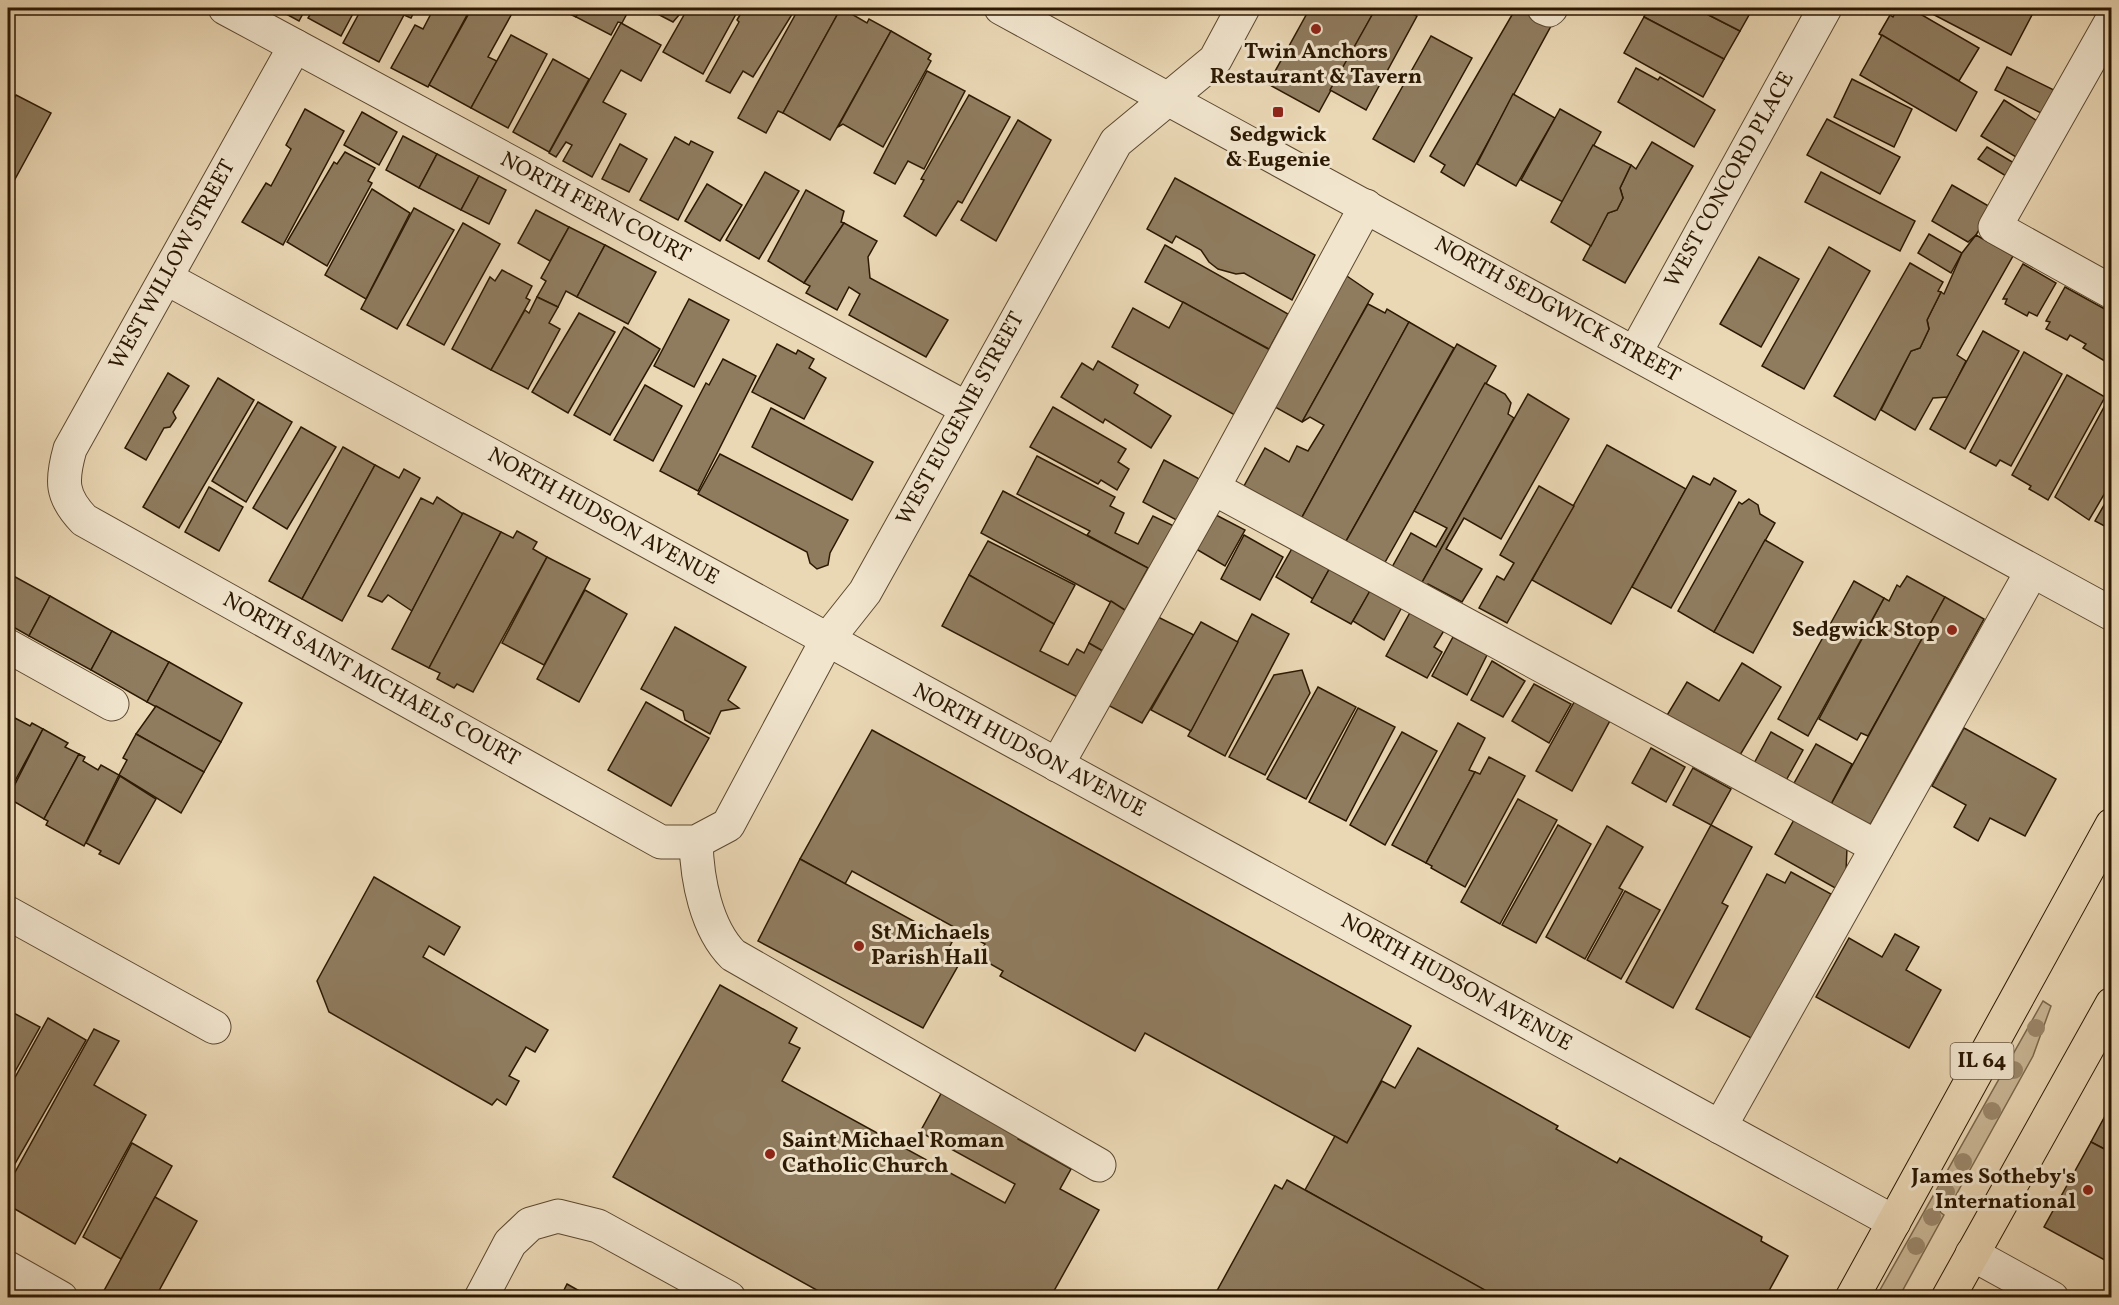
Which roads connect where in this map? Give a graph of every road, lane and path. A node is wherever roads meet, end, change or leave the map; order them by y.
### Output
1 (225, 8) edge
2 (1001, 8) edge
3 (1243, 8) edge
4 (1544, 8) edge
5 (1551, 8) edge
6 (1825, 8) edge
7 (2112, 20) edge
8 (295, 45) junction
9 (1168, 98) junction
10 (1366, 206) junction
11 (166, 278) junction
12 (2112, 292) edge
13 (1635, 353) junction
14 (966, 408) junction
15 (1213, 488) junction
16 (64, 489) joint
17 (2032, 571) junction
18 (2112, 614) edge
19 (827, 640) junction
20 (8, 646) edge
21 (112, 704) dead end
22 (1057, 765) junction
23 (2112, 825) edge
24 (696, 842) junction
25 (1877, 847) junction
26 (8, 913) edge
27 (2112, 1004) edge
28 (214, 1027) dead end
29 (1719, 1127) junction
30 (1099, 1165) dead end
31 (1894, 1222) junction
32 (1972, 1254) junction
33 (8, 1268) edge
34 (61, 1298) edge
35 (481, 1298) edge
36 (729, 1298) edge
37 (1852, 1298) edge
38 (1948, 1298) edge
39 (2052, 1298) edge

1 - 8 street, NORTH FERN COURT
2 - 9 street, NORTH SEDGWICK STREET
3 - 9 street, WEST EUGENIE STREET
4 - 5 street
6 - 13 street, WEST CONCORD PLACE
7 - 12 street
8 - 11 street, WEST WILLOW STREET
8 - 14 street, NORTH FERN COURT
9 - 10 street, NORTH SEDGWICK STREET
9 - 14 street, WEST EUGENIE STREET
10 - 13 street, NORTH SEDGWICK STREET
10 - 15 street
11 - 16 street, WEST WILLOW STREET
11 - 19 street, NORTH HUDSON AVENUE
13 - 17 street, NORTH SEDGWICK STREET
14 - 19 street, WEST EUGENIE STREET
15 - 22 street
15 - 25 street
16 - 24 street, NORTH SAINT MICHAELS COURT
17 - 18 street, NORTH SEDGWICK STREET
17 - 25 street
19 - 22 street, NORTH HUDSON AVENUE
19 - 24 street, WEST EUGENIE STREET
20 - 21 street
22 - 29 street, NORTH HUDSON AVENUE
23 - 31 main road, IL 64
24 - 30 street
25 - 29 street
26 - 28 street
27 - 32 main road
29 - 31 street, NORTH HUDSON AVENUE
31 - 37 main road, IL 64
32 - 38 main road
32 - 39 street
33 - 34 street
35 - 36 street

